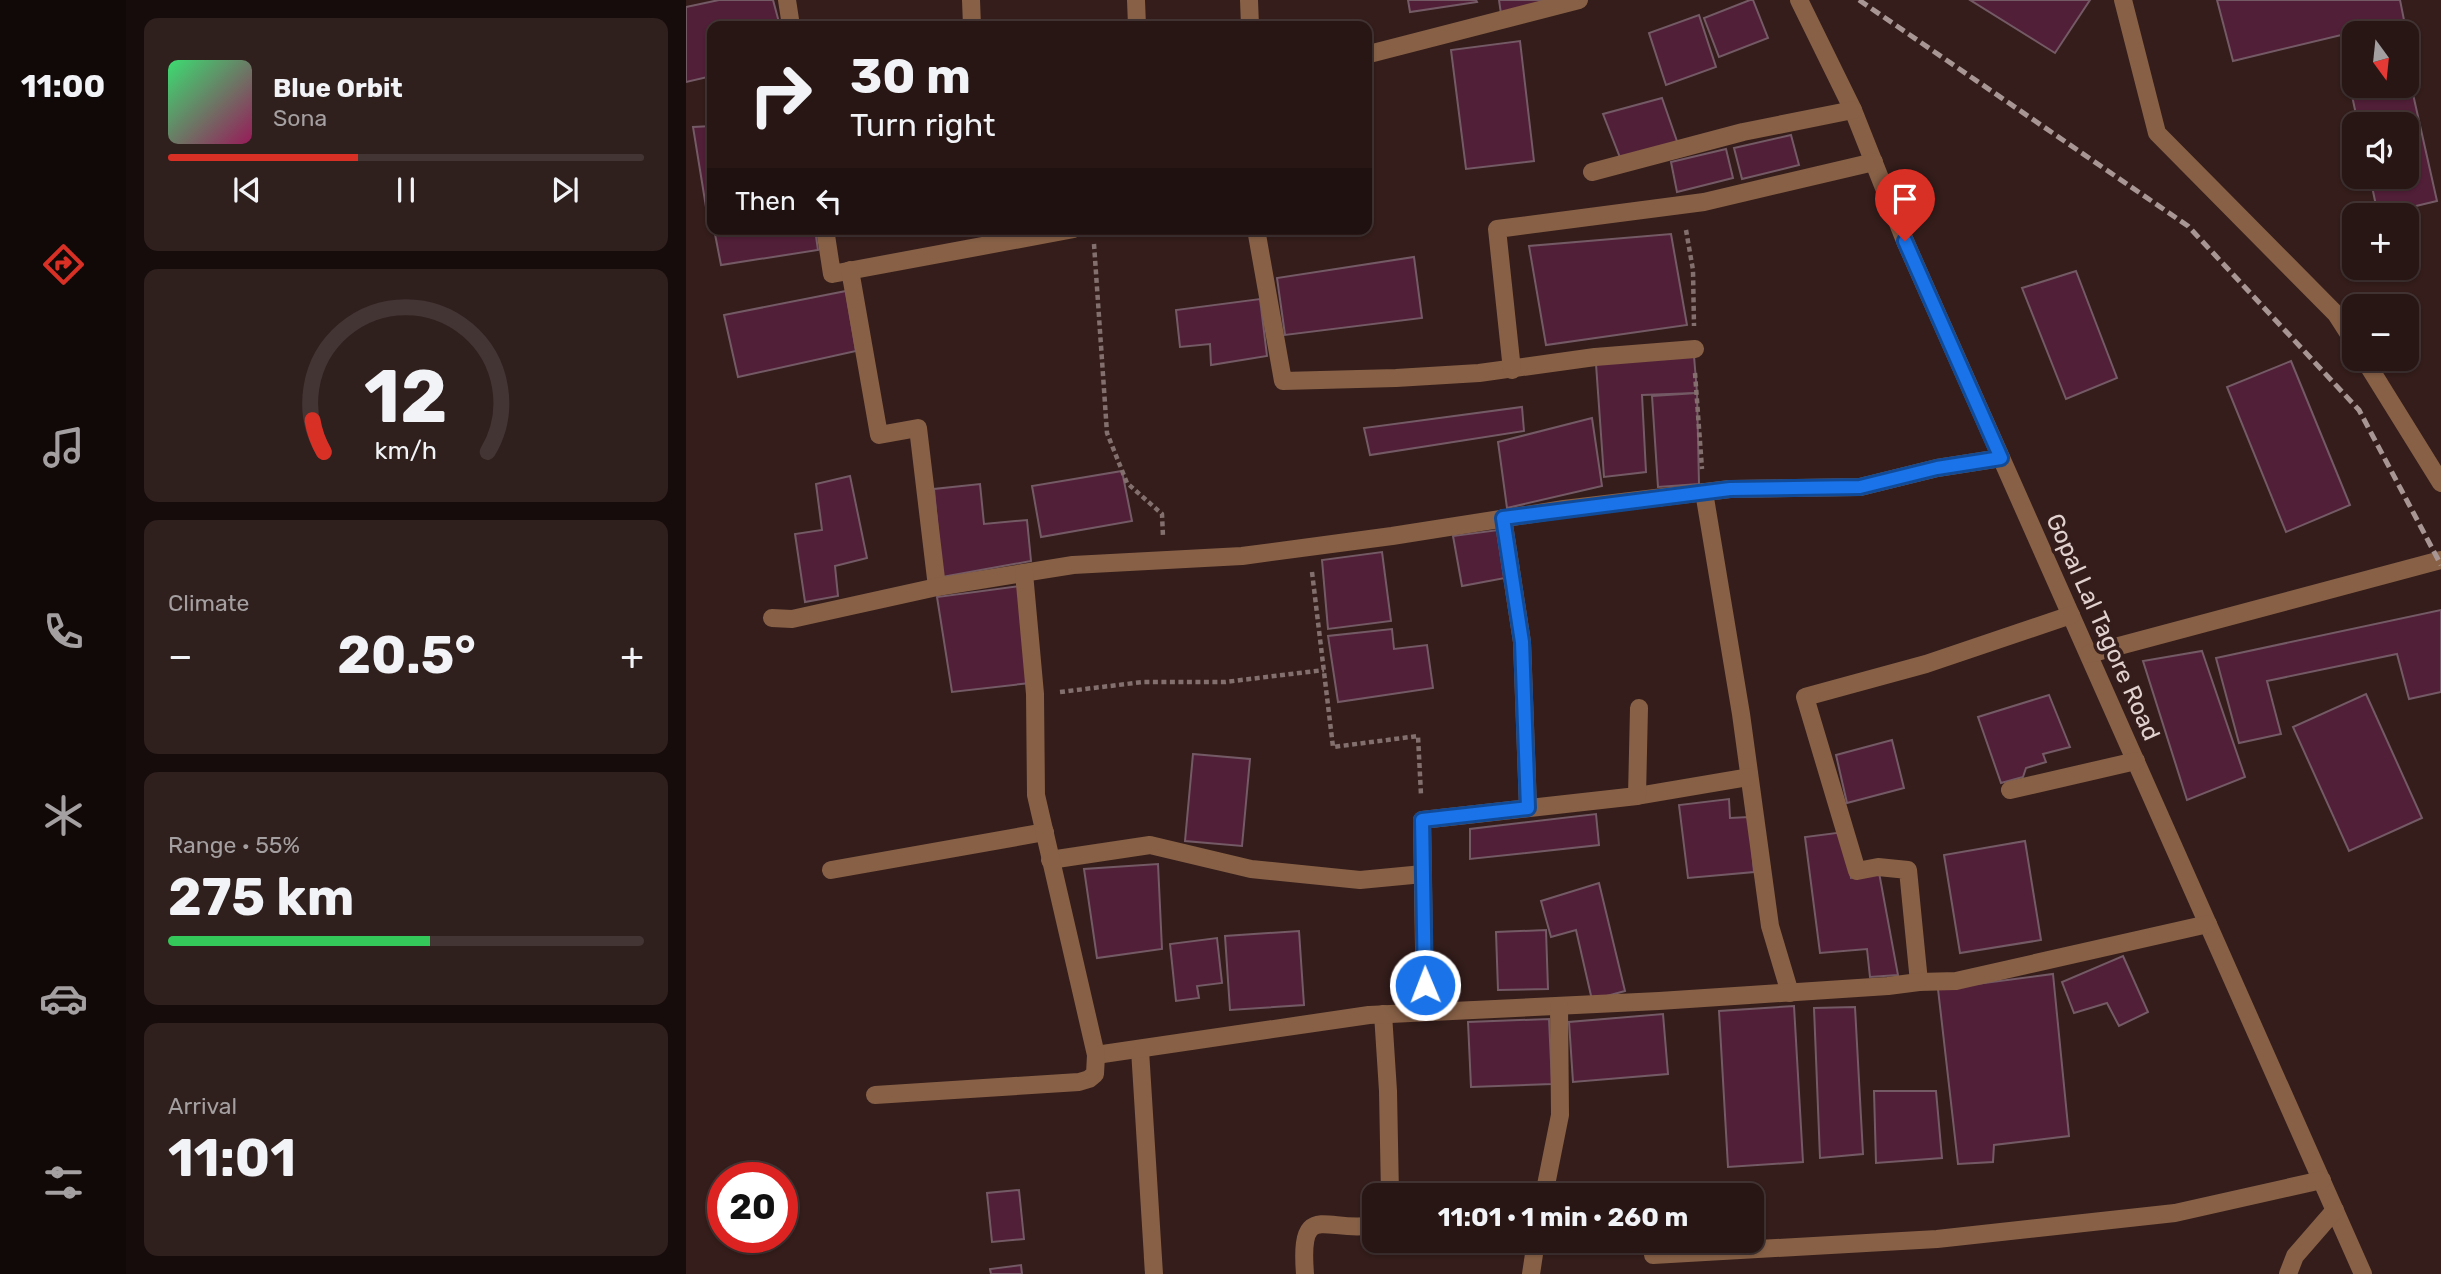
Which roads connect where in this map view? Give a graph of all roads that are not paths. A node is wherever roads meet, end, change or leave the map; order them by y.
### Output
1 (787, 0) edge
2 (971, 0) edge
3 (1136, 0) edge
4 (1250, 0) edge
5 (1578, 0) edge
6 (1800, 0) edge
7 (2123, 0) edge
8 (790, 21) edge
9 (972, 21) edge
10 (1137, 21) edge
11 (1250, 21) edge
12 (1373, 53) dead end
13 (1853, 110) junction
14 (1874, 162) junction
15 (1592, 172) dead end
16 (826, 235) edge
17 (1011, 235) edge
18 (1257, 235) edge
19 (979, 238) edge
20 (850, 270) junction
21 (2342, 323) edge
22 (1695, 349) dead end
23 (1512, 370) junction
24 (2371, 371) edge
25 (2001, 458) junction
26 (2441, 483) edge
27 (1704, 492) junction
28 (1503, 518) junction
29 (2441, 559) edge
30 (1024, 573) junction
31 (937, 587) junction
32 (2071, 615) junction
33 (772, 618) dead end
34 (2089, 654) junction
35 (1639, 708) dead end
36 (2136, 761) junction
37 (1749, 777) junction
38 (2010, 790) dead end
39 (1637, 796) junction
40 (1528, 808) junction
41 (1045, 832) junction
42 (1050, 860) junction
43 (831, 870) dead end
44 (1423, 874) junction
45 (2208, 924) junction
46 (1919, 982) junction
47 (1790, 993) junction
48 (1559, 1006) junction
49 (1425, 1012) junction
50 (1383, 1014) junction
51 (1140, 1050) junction
52 (1096, 1055) junction
53 (875, 1095) dead end
54 (2322, 1181) junction
55 (1390, 1183) edge
56 (1546, 1183) edge
57 (2335, 1210) junction
58 (1362, 1225) edge
59 (1534, 1253) edge
60 (1653, 1255) dead end
61 (1154, 1274) edge
62 (1305, 1274) edge
63 (1531, 1274) edge
64 (2288, 1274) edge
65 (2363, 1274) edge

1 - 8 street
2 - 9 street
3 - 10 street
4 - 11 street
5 - 12 street
6 - 13 street, Gopal Lal Tagore Road
7 - 21 street
13 - 14 street, Gopal Lal Tagore Road
13 - 15 street
14 - 23 street
14 - 25 street, Gopal Lal Tagore Road
16 - 20 street
17 - 19 street
18 - 23 street
19 - 20 street
20 - 31 street
22 - 23 street
24 - 26 street
25 - 27 street
25 - 32 street, Gopal Lal Tagore Road
27 - 28 street
27 - 37 street
28 - 30 street
28 - 40 street
29 - 34 street
30 - 31 street
30 - 41 street
31 - 33 street
32 - 34 street, Gopal Lal Tagore Road
32 - 46 street
34 - 36 street, Gopal Lal Tagore Road
35 - 39 street
36 - 38 street
36 - 45 street, Gopal Lal Tagore Road
37 - 39 street
37 - 47 street
39 - 40 street
40 - 44 street
41 - 42 street
41 - 43 street
42 - 44 street
42 - 52 street
44 - 49 street
45 - 46 street
45 - 54 street, Gopal Lal Tagore Road
46 - 47 street
47 - 48 street
48 - 49 street
48 - 56 street
49 - 50 street
50 - 51 street
50 - 55 street
51 - 52 street
51 - 61 street
52 - 53 street
54 - 57 street, Gopal Lal Tagore Road
54 - 60 street
57 - 64 street
57 - 65 street, Gopal Lal Tagore Road
58 - 62 street
59 - 63 street

